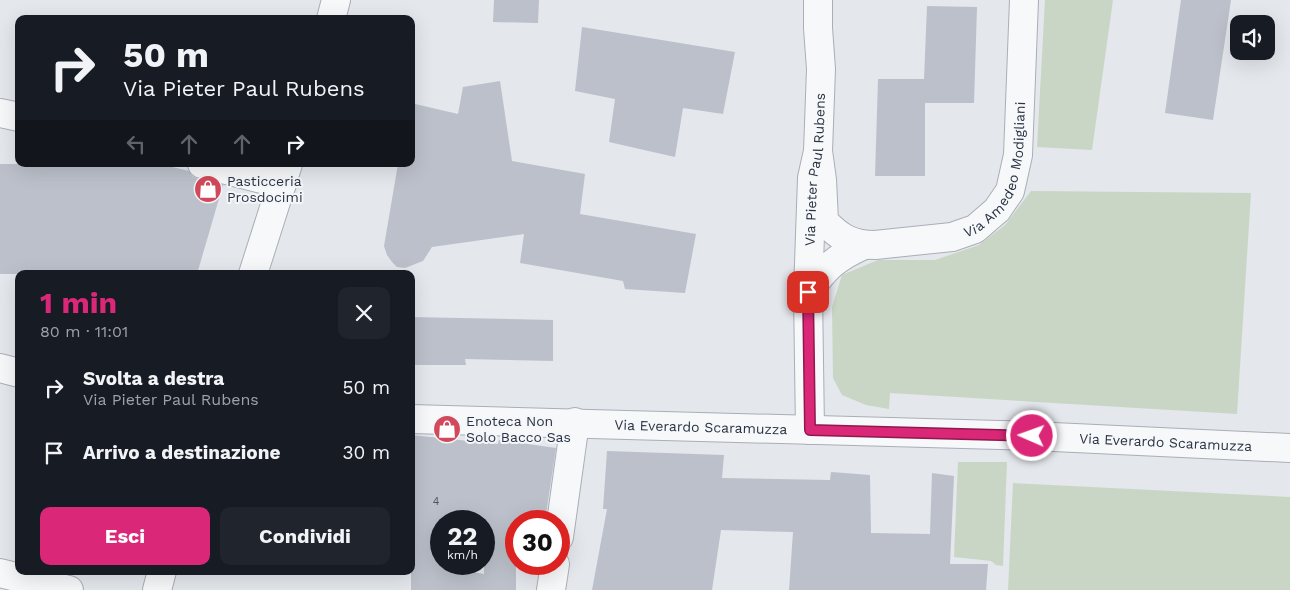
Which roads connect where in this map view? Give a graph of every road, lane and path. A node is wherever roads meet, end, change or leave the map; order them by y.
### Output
1 (336, 0) edge
2 (818, 0) edge
3 (1024, 0) edge
4 (332, 15) edge
5 (0, 112) edge
6 (15, 116) edge
7 (818, 151) junction
8 (227, 167) edge
9 (285, 174) edge
10 (864, 245) junction
11 (254, 270) edge
12 (808, 292) junction
13 (0, 368) edge
14 (15, 372) edge
15 (415, 419) edge
16 (575, 422) junction
17 (810, 430) junction
18 (1290, 448) edge
19 (563, 510) edge
20 (0, 573) edge
21 (161, 575) edge
22 (553, 575) edge
23 (68, 590) edge
24 (157, 590) edge
25 (551, 590) edge

1 - 4 street
2 - 7 street, Via Pieter Paul Rubens
3 - 10 street, Via Amedeo Modigliani
5 - 6 street
7 - 10 street, Via Amedeo Modigliani
7 - 12 street, Via Pieter Paul Rubens
8 - 9 street
9 - 11 street
10 - 12 street, Via Amedeo Modigliani
12 - 17 street, Via Pieter Paul Rubens
13 - 14 street
15 - 16 street, Via Everardo Scaramuzza
16 - 17 street, Via Everardo Scaramuzza
16 - 19 street
17 - 18 street, Via Everardo Scaramuzza
20 - 23 street
21 - 24 street
22 - 25 street

